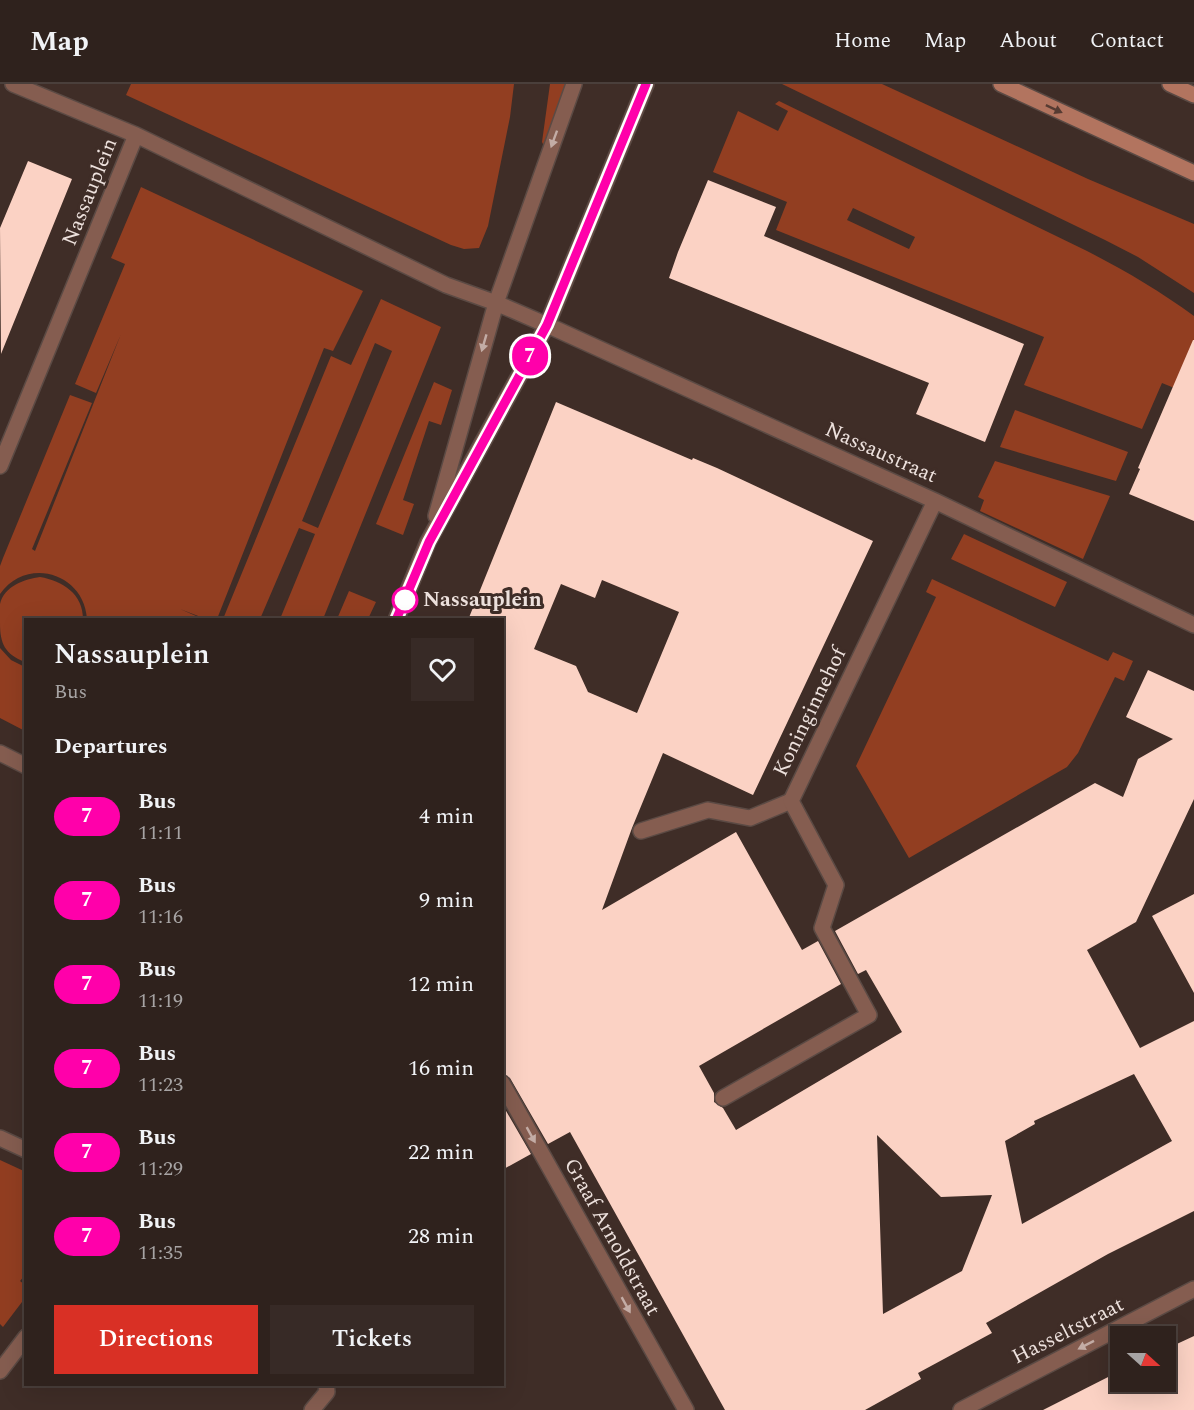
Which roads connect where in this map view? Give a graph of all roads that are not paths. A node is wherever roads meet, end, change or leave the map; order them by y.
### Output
1 (13, 84) edge
2 (574, 84) edge
3 (646, 84) edge
4 (1001, 84) edge
5 (1170, 84) edge
6 (1194, 95) edge
7 (136, 135) junction
8 (1194, 173) edge
9 (496, 303) junction
10 (547, 325) junction
11 (0, 466) edge
12 (935, 501) junction
13 (429, 542) junction
14 (397, 618) edge
15 (1194, 625) edge
16 (0, 753) edge
17 (24, 765) edge
18 (791, 801) junction
19 (641, 831) dead end
20 (504, 1087) edge
21 (723, 1098) dead end
22 (0, 1138) edge
23 (24, 1149) edge
24 (1194, 1289) edge
25 (24, 1340) edge
26 (0, 1371) edge
27 (326, 1386) edge
28 (312, 1410) edge
29 (686, 1410) edge
30 (961, 1410) edge

1 - 7 street
2 -> 9 street
3 - 10 street
4 -> 8 main road
5 - 6 main road
7 - 9 street, Nassauplein
7 - 11 street, Nassauplein
9 - 10 street, Nassauplein
9 -> 13 street
10 - 12 street, Nassaustraat
10 - 13 street
12 - 15 street, Nassaustraat
12 - 18 street, Koninginnehof
13 - 14 street
16 - 17 street
18 - 19 street
18 - 21 street, Koninginnehof
20 -> 29 street, Graaf Arnoldstraat
22 - 23 street
24 -> 30 street, Hasseltstraat
25 - 26 street
27 - 28 street

